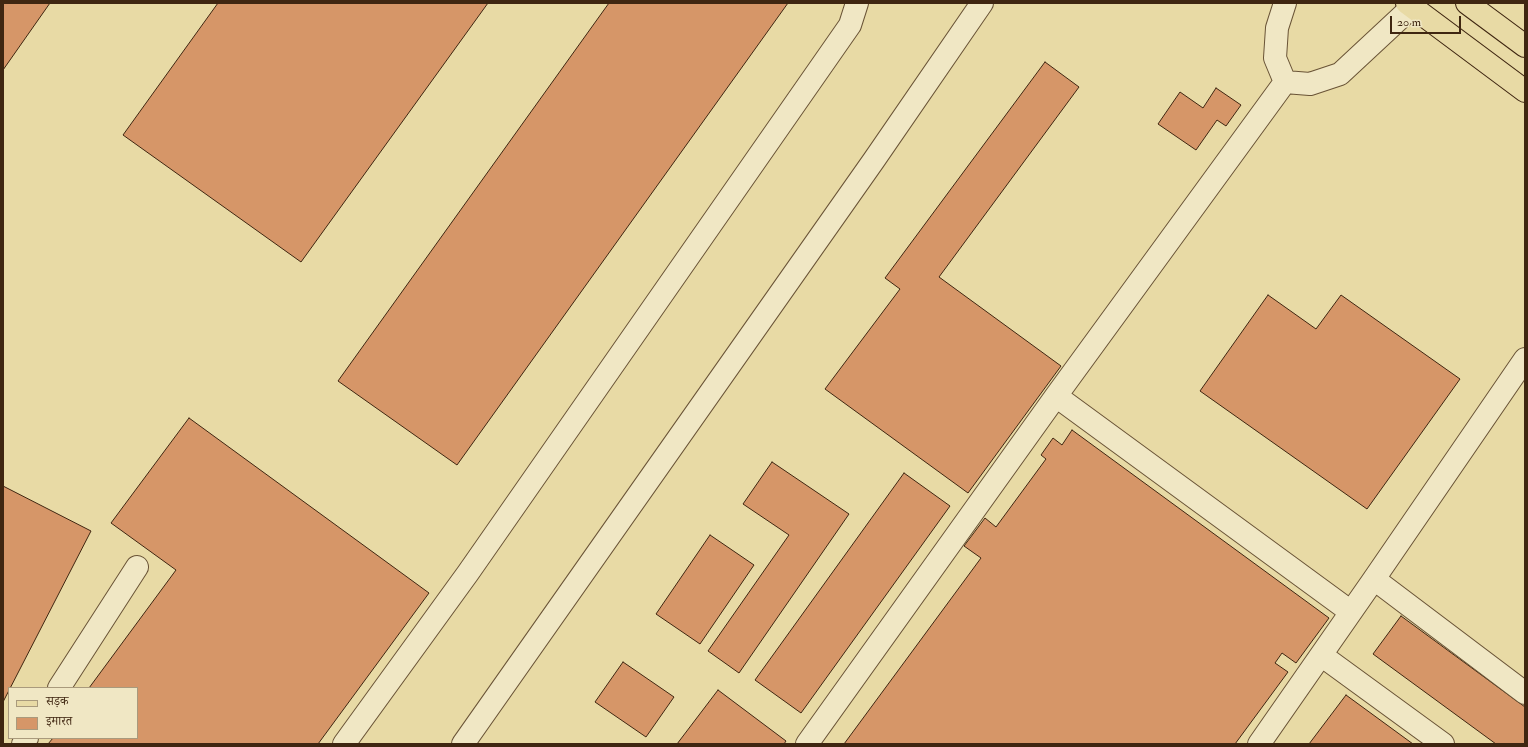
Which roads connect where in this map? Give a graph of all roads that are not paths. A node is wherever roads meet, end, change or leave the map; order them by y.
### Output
1 (857, 3) edge
2 (982, 3) edge
3 (1285, 3) edge
4 (1467, 3) edge
5 (1410, 5) edge
6 (1525, 46) edge
7 (1286, 82) junction
8 (1525, 91) edge
9 (1525, 359) edge
10 (1056, 396) junction
11 (137, 567) dead end
12 (1374, 579) junction
13 (1351, 612) junction
14 (1321, 655) junction
15 (60, 687) edge
16 (1525, 693) edge
17 (344, 744) edge
18 (463, 744) edge
19 (806, 744) edge
20 (1259, 744) edge
21 (1443, 744) edge

1 - 17 street
2 - 18 street
3 - 7 street
4 - 6 main road
5 - 7 street
5 - 8 main road
7 - 10 street
9 - 12 street
10 - 13 street
10 - 19 street
11 - 15 street
12 - 13 street
12 - 16 street
13 - 14 street
14 - 20 street
14 - 21 street

